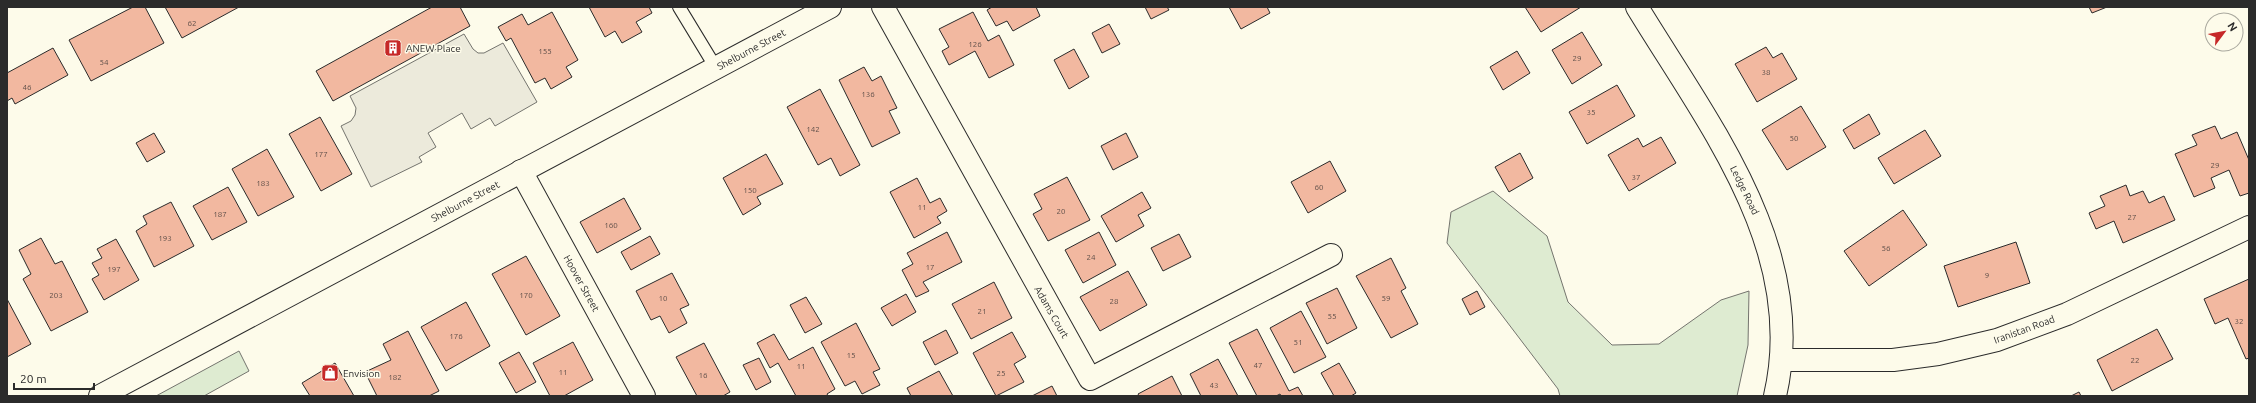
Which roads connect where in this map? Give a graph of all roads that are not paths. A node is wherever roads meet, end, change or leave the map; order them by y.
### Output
1 (679, 7) edge
2 (830, 7) edge
3 (884, 7) edge
4 (1637, 7) edge
5 (716, 68) junction
6 (520, 171) junction
7 (2249, 227) edge
8 (1332, 254) dead end
9 (1781, 360) junction
10 (100, 396) edge
11 (644, 396) edge
12 (1775, 396) edge

1 - 5 lane
2 - 5 street, Shelburne Street
3 - 8 street, Adams Court
4 - 9 street, Ledge Road
5 - 6 street, Shelburne Street
6 - 10 street, Shelburne Street
6 - 11 street, Hoover Street
7 - 9 street, Iranistan Road
9 - 12 street, Ledge Road

